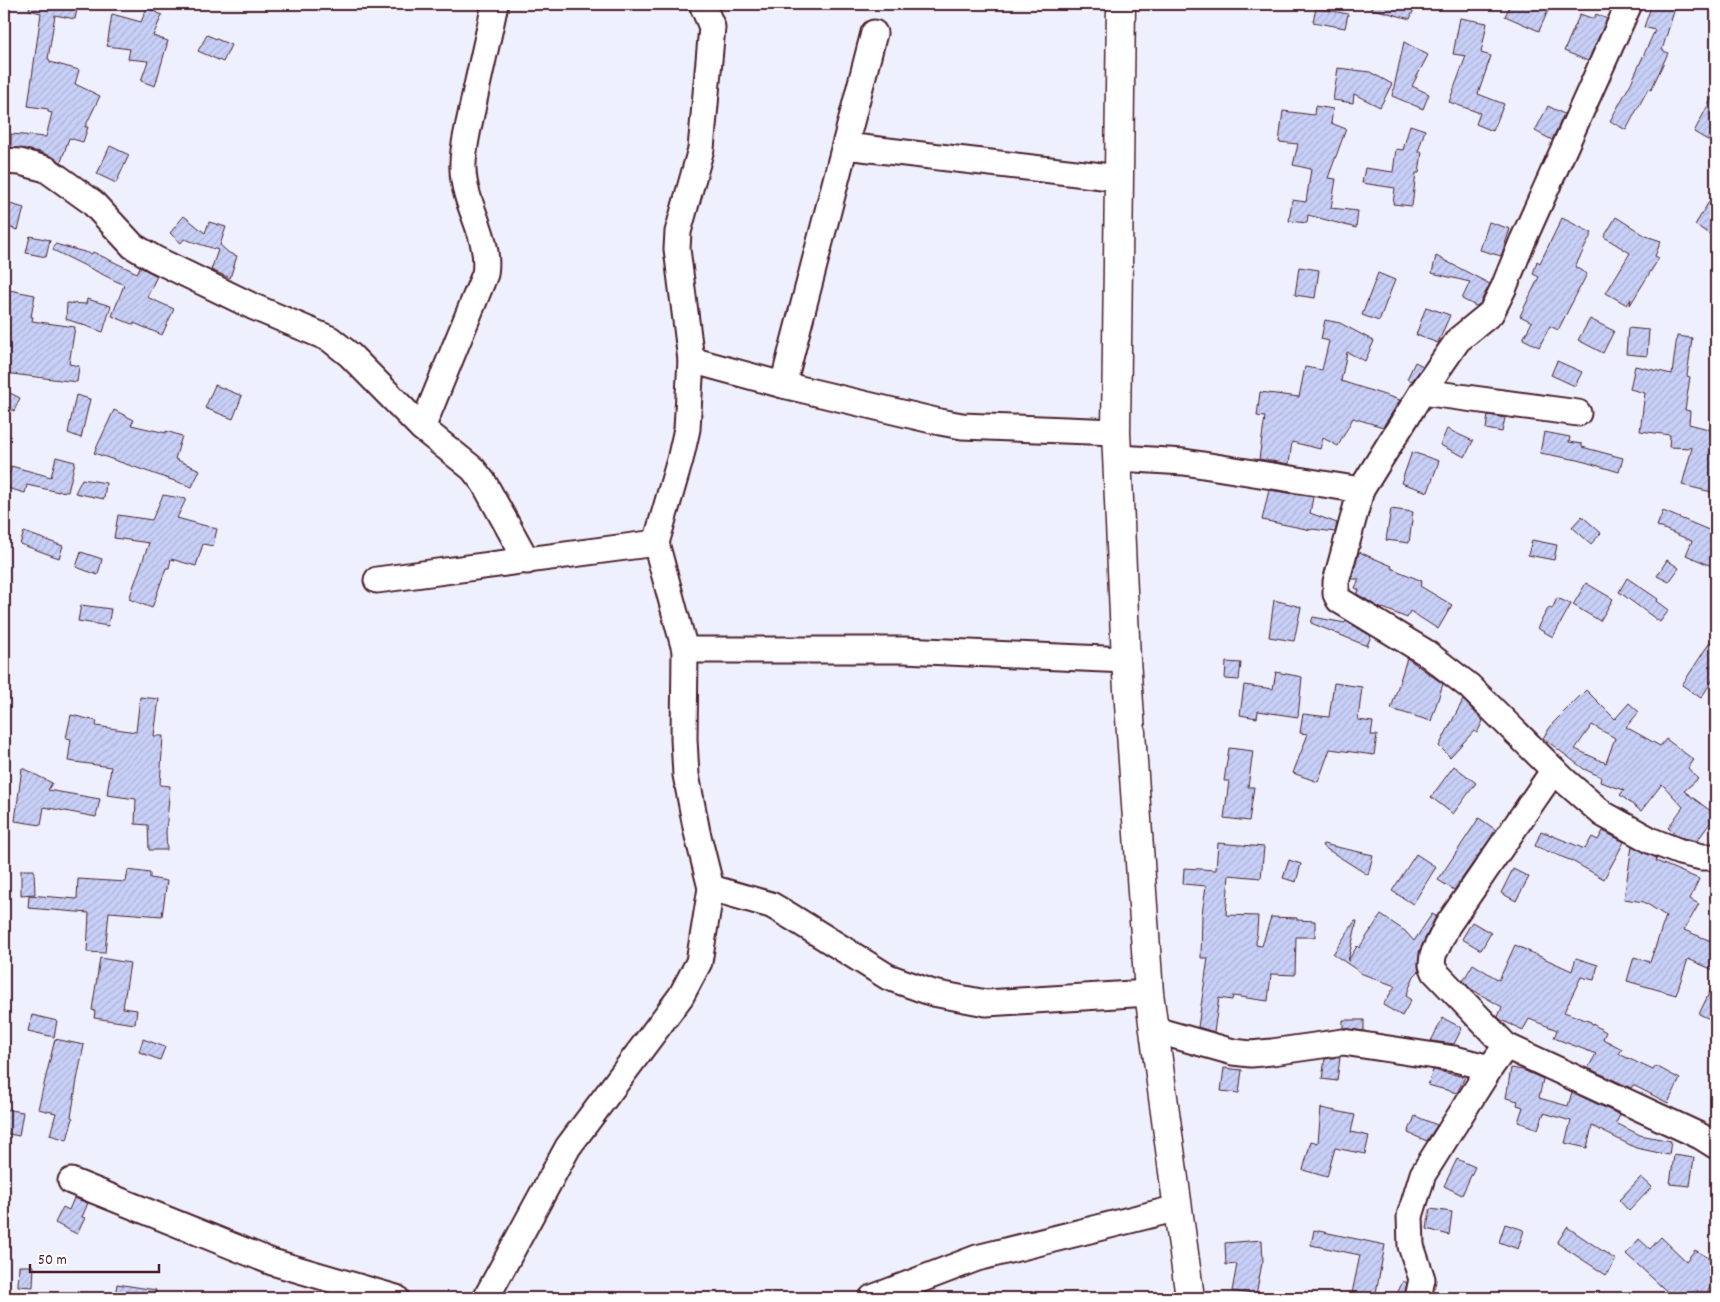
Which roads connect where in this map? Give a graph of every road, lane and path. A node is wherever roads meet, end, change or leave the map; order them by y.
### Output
1 (495, 4) edge
2 (702, 4) edge
3 (1121, 4) edge
4 (1629, 4) edge
5 (874, 33) dead end
6 (845, 146) junction
7 (4, 161) edge
8 (1119, 178) junction
9 (691, 360) junction
10 (783, 385) junction
11 (1422, 392) junction
12 (1578, 413) dead end
13 (422, 428) junction
14 (1118, 445) junction
15 (1361, 490) junction
16 (656, 543) junction
17 (527, 561) junction
18 (377, 580) dead end
19 (685, 650) junction
20 (1126, 660) junction
21 (1554, 770) junction
22 (1716, 857) edge
23 (711, 888) junction
24 (1149, 993) junction
25 (1155, 1030) junction
26 (1506, 1046) junction
27 (1490, 1068) junction
28 (1716, 1146) edge
29 (71, 1182) dead end
30 (1178, 1208) junction
31 (396, 1298) edge
32 (486, 1298) edge
33 (872, 1298) edge
34 (1190, 1298) edge
35 (1418, 1298) edge

1 - 13 street
2 - 9 street
3 - 8 main road
4 - 11 street
5 - 6 street
6 - 8 street
6 - 10 street
7 - 13 street
8 - 14 main road
9 - 10 street
9 - 16 street
10 - 14 street
11 - 12 street
11 - 15 street
13 - 17 street
14 - 15 street
14 - 20 main road
15 - 21 street
16 - 17 street
16 - 19 street
17 - 18 street
19 - 20 street
19 - 23 street
20 - 24 main road
21 - 22 street
21 - 26 street
23 - 24 street
23 - 32 street
24 - 25 main road
25 - 27 street
25 - 30 main road
26 - 27 street
26 - 28 street
27 - 35 street
29 - 31 street
30 - 33 street
30 - 34 main road

